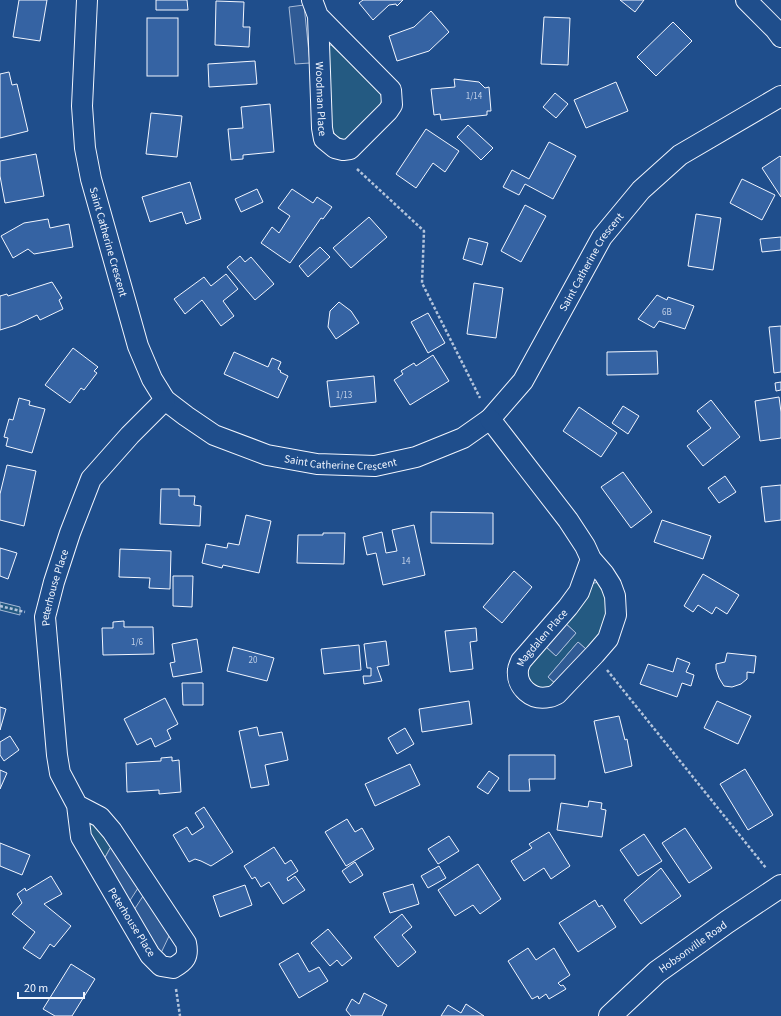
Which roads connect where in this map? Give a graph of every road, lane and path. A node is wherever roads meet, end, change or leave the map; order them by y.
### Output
1 (87, 0) edge
2 (746, 0) edge
3 (315, 8) edge
4 (781, 37) edge
5 (781, 96) edge
6 (353, 165) dead end
7 (165, 400) junction
8 (486, 412) junction
9 (591, 559) junction
10 (0, 606) edge
11 (28, 613) dead end
12 (605, 667) dead end
13 (77, 805) junction
14 (766, 868) dead end
15 (781, 886) edge
16 (176, 987) dead end
17 (180, 1016) edge
18 (610, 1016) edge

1 - 7 street, Saint Catherine Crescent
2 - 4 street
3 - 3 street, Woodman Place
5 - 8 street, Saint Catherine Crescent
6 - 8 path
7 - 8 street, Saint Catherine Crescent
7 - 13 street, Peterhouse Place
8 - 9 street, Magdalen Place
9 - 9 street, Magdalen Place
10 - 11 path
12 - 14 path
13 - 13 street, Peterhouse Place
15 - 18 main road, Hobsonville Road
16 - 17 path

